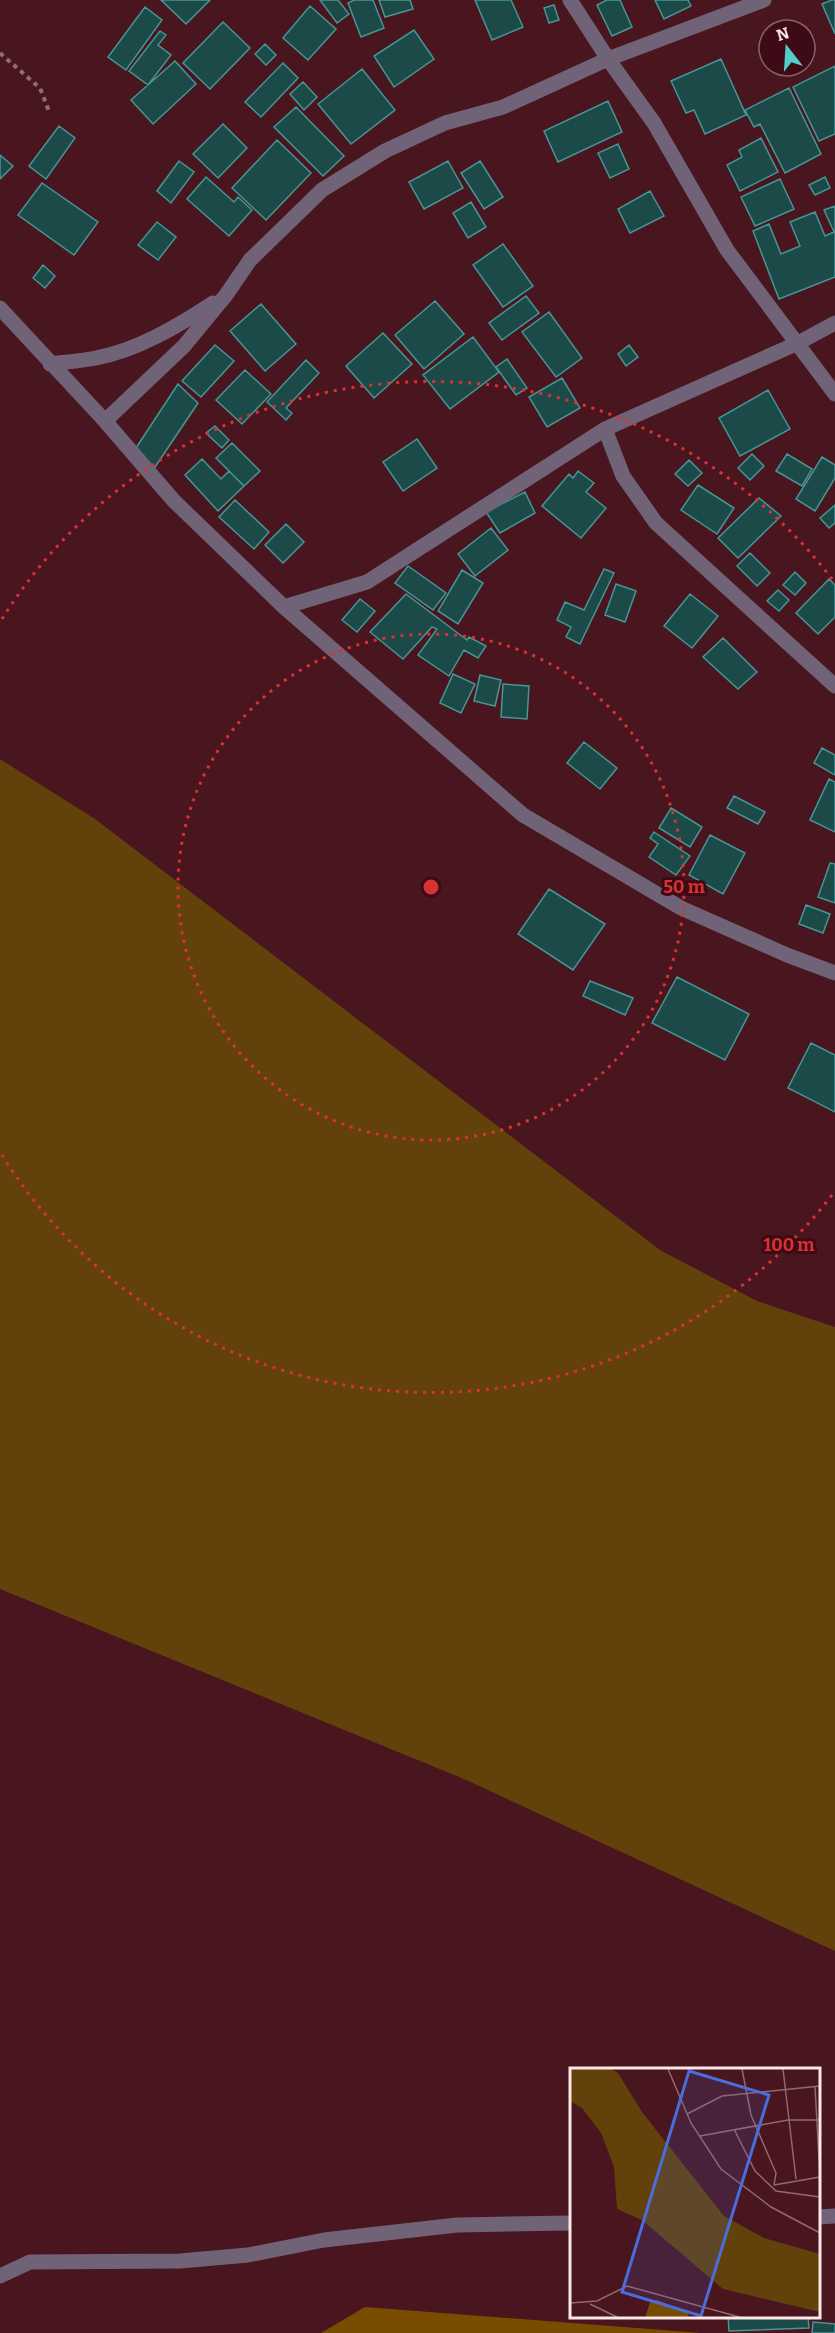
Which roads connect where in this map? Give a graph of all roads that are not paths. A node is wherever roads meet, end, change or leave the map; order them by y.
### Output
1 (570, 0) edge
2 (765, 0) edge
3 (608, 59) junction
4 (226, 295) junction
5 (0, 308) edge
6 (835, 323) edge
7 (798, 343) junction
8 (50, 364) junction
9 (835, 394) edge
10 (105, 421) junction
11 (605, 429) junction
12 (284, 608) junction
13 (835, 686) edge
14 (835, 973) edge
15 (835, 2216) edge
16 (820, 2217) edge
17 (570, 2223) edge
18 (0, 2276) edge

1 - 3 street
2 - 3 street
3 - 4 street
3 - 7 street
4 - 8 street
4 - 10 street
5 - 8 street
6 - 7 street
7 - 9 street
7 - 11 street
8 - 10 street
10 - 12 street
11 - 12 street
11 - 13 street
12 - 14 street
15 - 16 street
17 - 18 street

